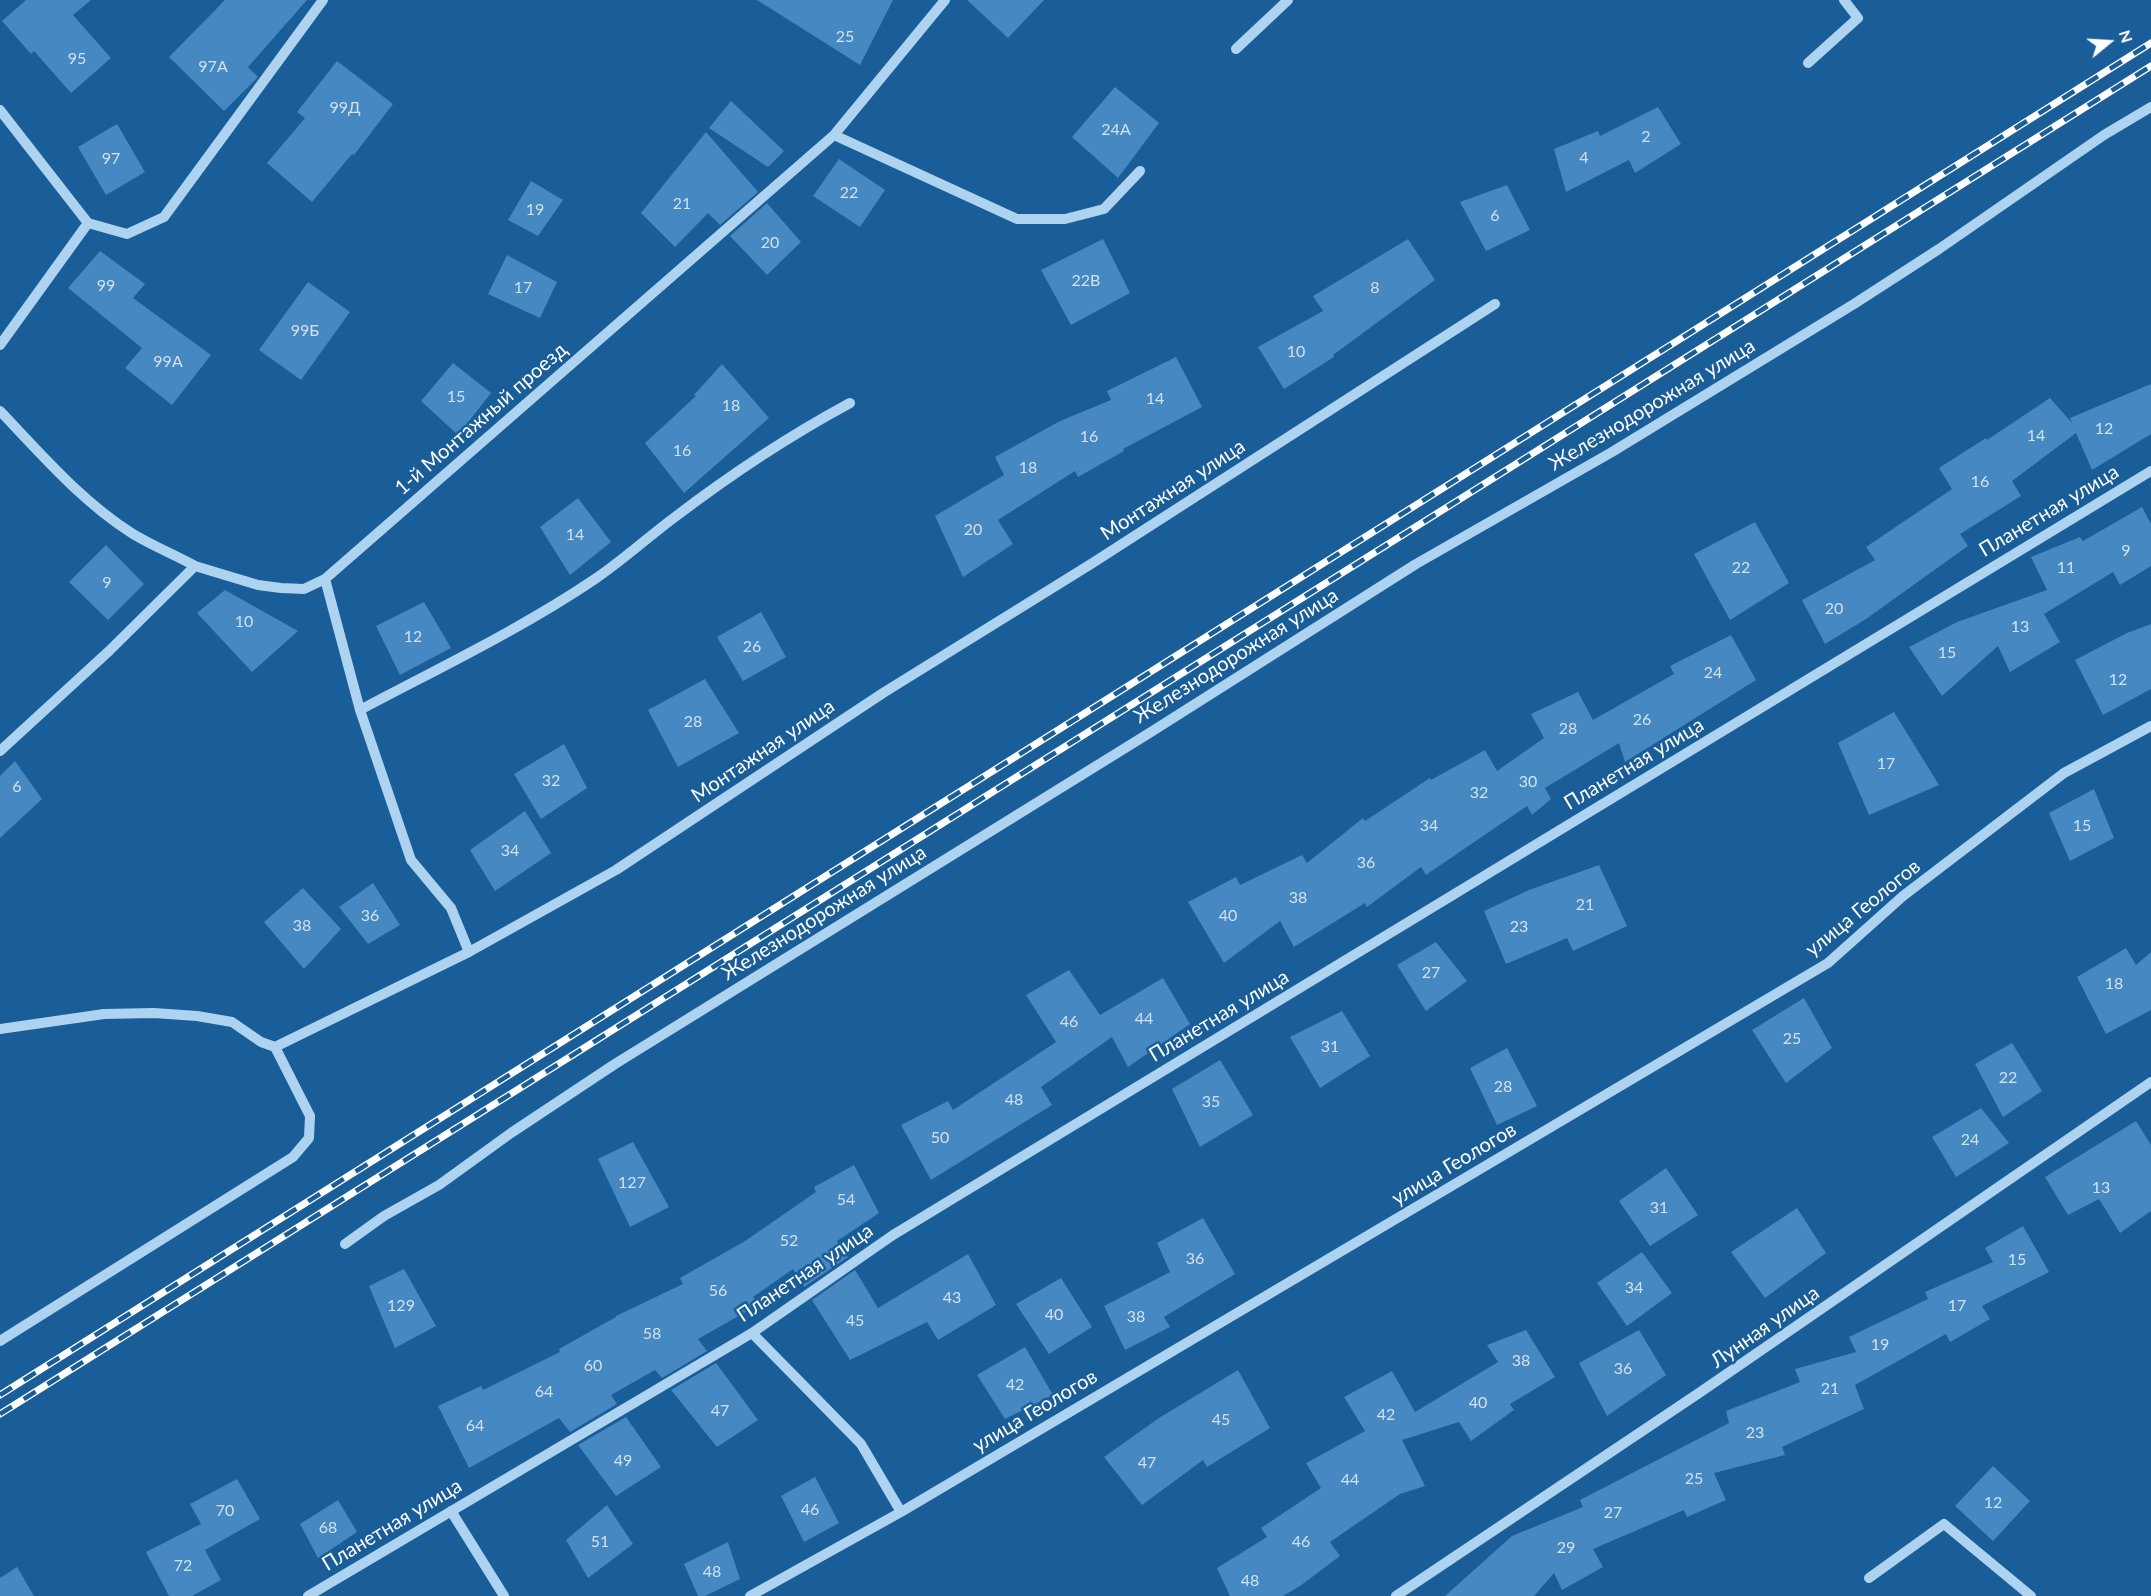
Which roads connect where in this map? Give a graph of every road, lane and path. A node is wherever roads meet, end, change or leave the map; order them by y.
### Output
1 (323, 0) edge
2 (945, 0) edge
3 (1288, 0) edge
4 (1844, 0) edge
5 (1236, 49) dead end
6 (1808, 63) dead end
7 (2151, 107) edge
8 (0, 110) edge
9 (834, 135) junction
10 (1140, 171) dead end
11 (88, 223) junction
12 (1495, 304) dead end
13 (0, 345) edge
14 (850, 404) dead end
15 (0, 411) edge
16 (2151, 471) edge
17 (195, 566) junction
18 (325, 579) junction
19 (360, 710) junction
20 (2151, 726) edge
21 (0, 752) edge
22 (469, 952) junction
23 (0, 1029) edge
24 (275, 1047) junction
25 (2151, 1082) edge
26 (345, 1244) dead end
27 (752, 1333) junction
28 (0, 1341) edge
29 (451, 1511) junction
30 (901, 1512) junction
31 (1869, 1578) dead end
32 (308, 1596) edge
33 (504, 1596) edge
34 (750, 1596) edge
35 (1395, 1596) edge
36 (2031, 1596) edge

1 - 11 street
2 - 9 street, 1-й Монтажный проезд
3 - 5 street
4 - 6 street
7 - 26 street, Железнодорожная улица
8 - 11 street
9 - 10 street
9 - 18 street, 1-й Монтажный проезд
11 - 13 street
12 - 22 street, Монтажная улица
14 - 19 street
15 - 17 street, 1-й Монтажный проезд
16 - 27 street, Планетная улица
17 - 18 street, 1-й Монтажный проезд
17 - 21 street
18 - 19 street
19 - 22 street
20 - 30 street, улица Геологов
22 - 24 street, Монтажная улица
23 - 24 street
24 - 28 street
25 - 35 street, Лунная улица
27 - 29 street, Планетная улица
27 - 30 street
29 - 32 street, Планетная улица
29 - 33 street
30 - 34 street, улица Геологов
31 - 36 street

